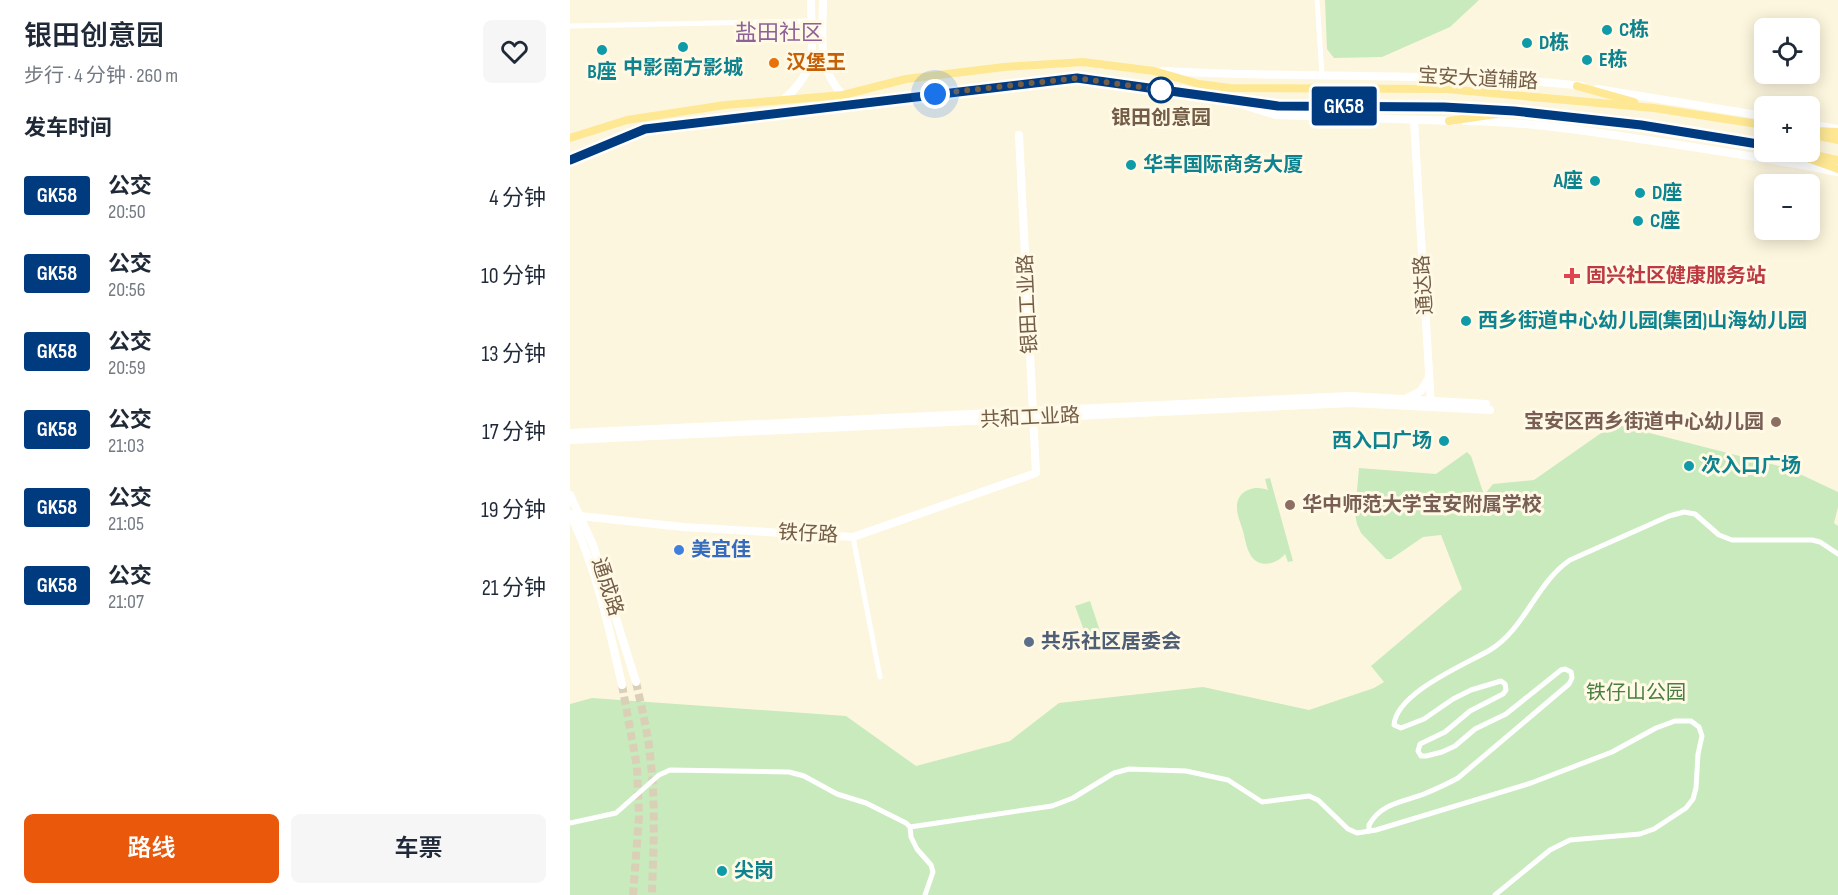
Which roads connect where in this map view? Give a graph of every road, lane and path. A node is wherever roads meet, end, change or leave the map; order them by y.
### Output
1 (811, 0) edge
2 (823, 0) edge
3 (1317, 0) edge
4 (811, 21) junction
5 (570, 26) edge
6 (812, 59) junction
7 (823, 60) junction
8 (1154, 71) junction
9 (1322, 74) junction
10 (1577, 86) junction
11 (843, 94) junction
12 (784, 99) junction
13 (1227, 100) junction
14 (1654, 108) junction
15 (1514, 111) junction
16 (1754, 114) edge
17 (1414, 120) junction
18 (1449, 121) junction
19 (1754, 124) edge
20 (1820, 127) edge
21 (1838, 131) edge
22 (1820, 132) edge
23 (1019, 135) dead end
24 (1820, 135) edge
25 (570, 136) edge
26 (1838, 140) edge
27 (1754, 143) edge
28 (1820, 156) edge
29 (570, 160) edge
30 (1838, 160) edge
31 (1817, 162) edge
32 (1838, 170) edge
33 (1429, 369) junction
34 (1397, 399) junction
35 (1431, 404) junction
36 (1488, 407) dead end
37 (1033, 414) junction
38 (570, 433) edge
39 (581, 439) junction
40 (570, 440) edge
41 (570, 446) edge
42 (1036, 473) joint
43 (570, 495) edge
44 (570, 515) edge
45 (852, 537) junction
46 (1838, 554) edge
47 (880, 677) dead end
48 (636, 682) tunnel mouth
49 (622, 685) tunnel mouth
50 (570, 823) edge
51 (910, 827) junction
52 (1369, 828) junction
53 (925, 895) edge
54 (1496, 895) edge

1 - 4 street
2 - 7 street
3 - 9 street
4 - 5 street
4 - 6 street
6 - 7 street
6 - 12 street
7 - 11 street
8 - 9 street, 宝安大道辅路
8 - 11 main road
8 - 14 main road
9 - 10 street, 宝安大道辅路
10 - 14 main road
10 - 16 street, 宝安大道辅路
11 - 12 main road
12 - 25 main road
13 - 15 main road
13 - 17 street
13 - 29 main road
14 - 19 main road
15 - 18 main road
15 - 27 main road
17 - 18 street
17 - 33 street, 通达路
18 - 32 street
20 - 21 street
21 - 22 main road
23 - 37 street, 银田工业路
24 - 26 main road
28 - 30 main road
31 - 32 main road
33 - 34 street
33 - 35 street, 通达路
34 - 35 street, 共和工业路
34 - 37 street, 共和工业路
35 - 36 street, 共和工业路
35 - 37 street, 共和工业路
37 - 38 street, 共和工业路
37 - 39 street, 共和工业路
37 - 42 street, 银田工业路
39 - 40 street, 共和工业路
39 - 41 street
42 - 45 street, 铁仔路
43 - 48 street, 通成路
44 - 45 street, 铁仔路
44 - 49 street, 通成路
45 - 47 street
46 - 52 street
50 - 51 street
51 - 52 street
51 - 53 street
52 - 54 street

